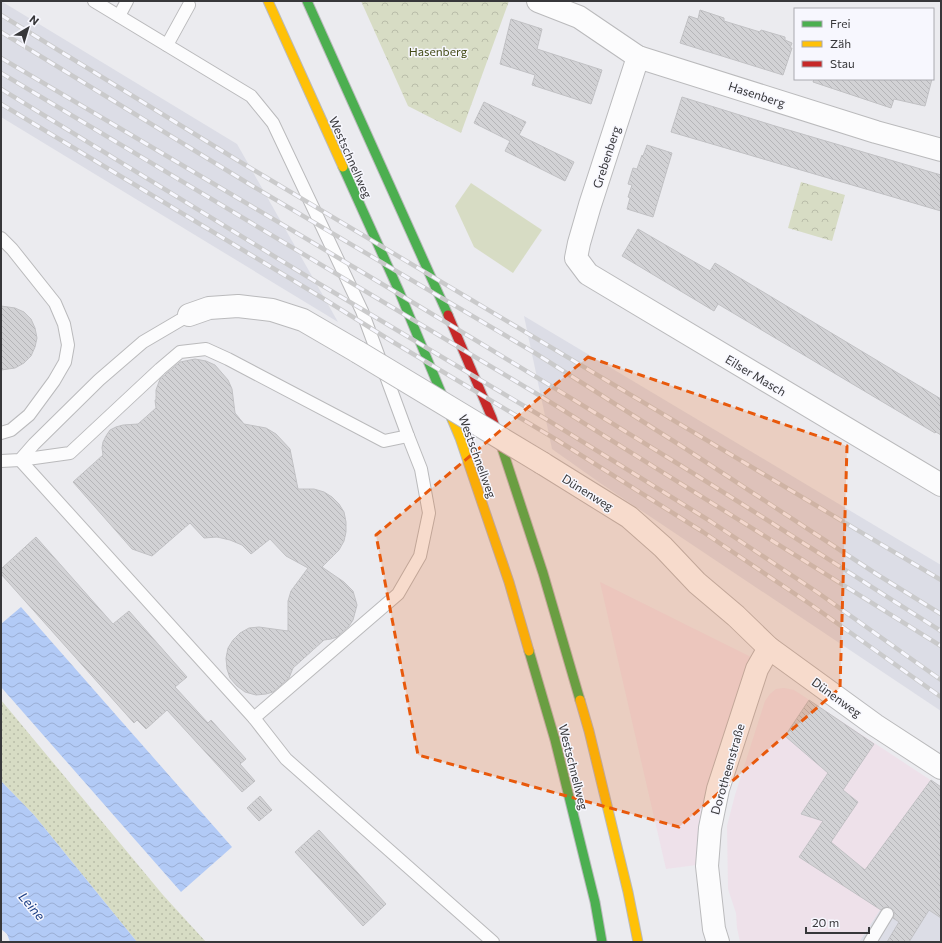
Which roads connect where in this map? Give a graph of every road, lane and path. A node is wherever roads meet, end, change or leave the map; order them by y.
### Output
1 (94, 1) edge
2 (127, 1) edge
3 (268, 1) edge
4 (307, 1) edge
5 (538, 1) edge
6 (190, 4) dead end
7 (582, 9) edge
8 (118, 16) junction
9 (166, 45) junction
10 (638, 56) junction
11 (941, 150) edge
12 (1, 238) edge
13 (576, 258) joint
14 (189, 315) joint
15 (1, 433) edge
16 (408, 436) junction
17 (20, 460) junction
18 (1, 461) edge
19 (941, 485) edge
20 (769, 648) junction
21 (254, 718) junction
22 (941, 768) edge
23 (887, 914) dead end
24 (493, 942) edge
25 (602, 942) edge
26 (638, 942) edge
27 (718, 942) edge
28 (870, 942) edge

1 - 8 lane
2 - 8 lane
3 - 25 highway, Westschnellweg
4 - 26 highway, Westschnellweg
5 - 7 street, Hasenberg
6 - 9 lane
7 - 10 street, Hasenberg
8 - 9 lane
9 - 16 lane
10 - 11 street, Hasenberg
10 - 13 street, Grebenberg
12 - 15 lane
13 - 19 street, Eilser Masch
14 - 17 lane
14 - 20 street, Dünenweg, bridge
16 - 17 lane
16 - 21 lane
17 - 18 lane
17 - 21 lane
20 - 22 street, Dünenweg
20 - 27 street, Dorotheenstraße
21 - 24 lane
23 - 28 lane

